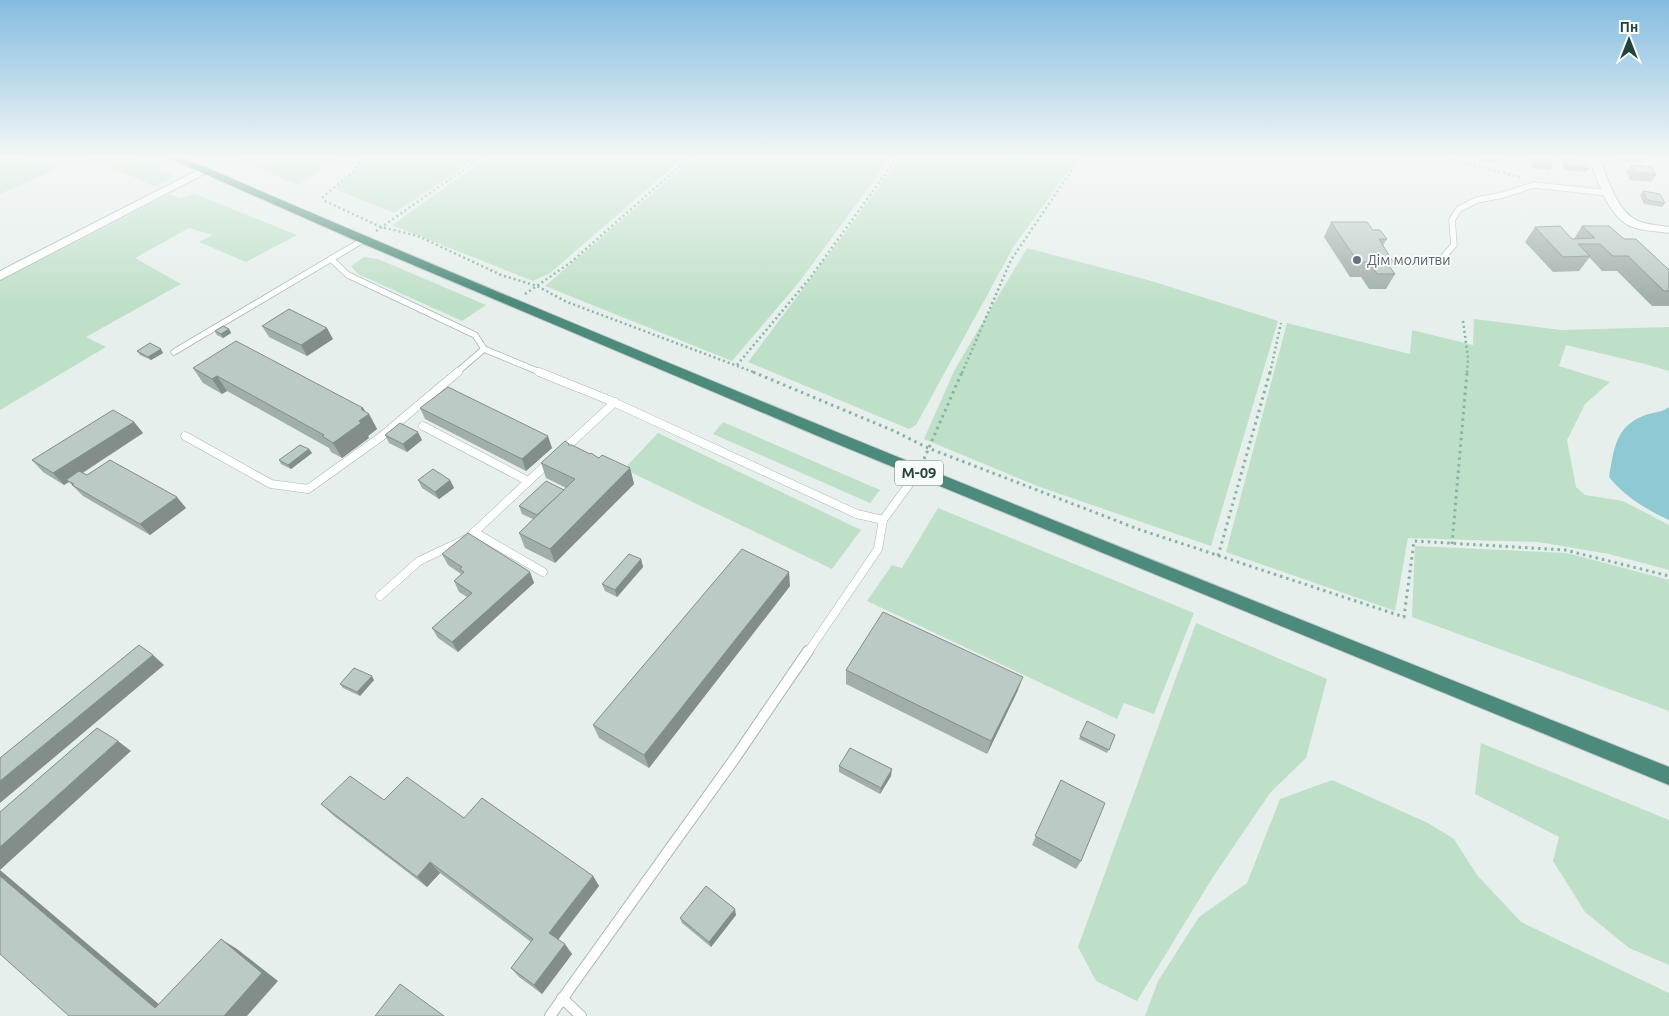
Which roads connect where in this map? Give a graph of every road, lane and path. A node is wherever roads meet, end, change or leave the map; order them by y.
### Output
1 (134, 205) edge
2 (282, 205) edge
3 (335, 205) edge
4 (413, 205) edge
5 (635, 205) edge
6 (863, 205) edge
7 (1048, 205) edge
8 (1466, 205) edge
9 (1617, 205) edge
10 (382, 227) junction
11 (1669, 230) edge
12 (363, 240) junction
13 (1444, 256) dead end
14 (331, 259) junction
15 (3, 272) edge
16 (537, 286) junction
17 (512, 303) junction
18 (1463, 321) dead end
19 (1281, 324) dead end
20 (484, 349) junction
21 (174, 352) dead end
22 (737, 365) junction
23 (615, 402) junction
24 (423, 426) dead end
25 (185, 436) dead end
26 (928, 448) junction
27 (918, 472) junction
28 (528, 481) junction
29 (884, 520) junction
30 (474, 532) junction
31 (1452, 544) junction
32 (1218, 556) junction
33 (543, 572) dead end
34 (1669, 576) edge
35 (380, 596) dead end
36 (1669, 776) edge
37 (562, 998) junction
38 (550, 1016) edge
39 (581, 1016) edge

1 - 15 street
2 - 12 highway, М-09
3 - 10 path
4 - 10 path
5 - 16 path
6 - 22 path
7 - 26 path
8 - 13 lane
9 - 11 street
10 - 12 path
10 - 16 path
12 - 14 lane
12 - 17 highway, М-09
14 - 20 lane
14 - 21 lane
16 - 17 path
16 - 22 path
17 - 27 highway, М-09
18 - 31 path
19 - 32 path
20 - 23 lane
20 - 25 lane
22 - 26 path
23 - 28 lane
23 - 29 lane
24 - 28 lane
26 - 27 path
26 - 32 path
27 - 29 lane
27 - 36 highway, М-09
28 - 30 lane
29 - 37 lane
30 - 33 lane
30 - 35 lane
31 - 32 path
31 - 34 path
37 - 38 lane
37 - 39 lane

